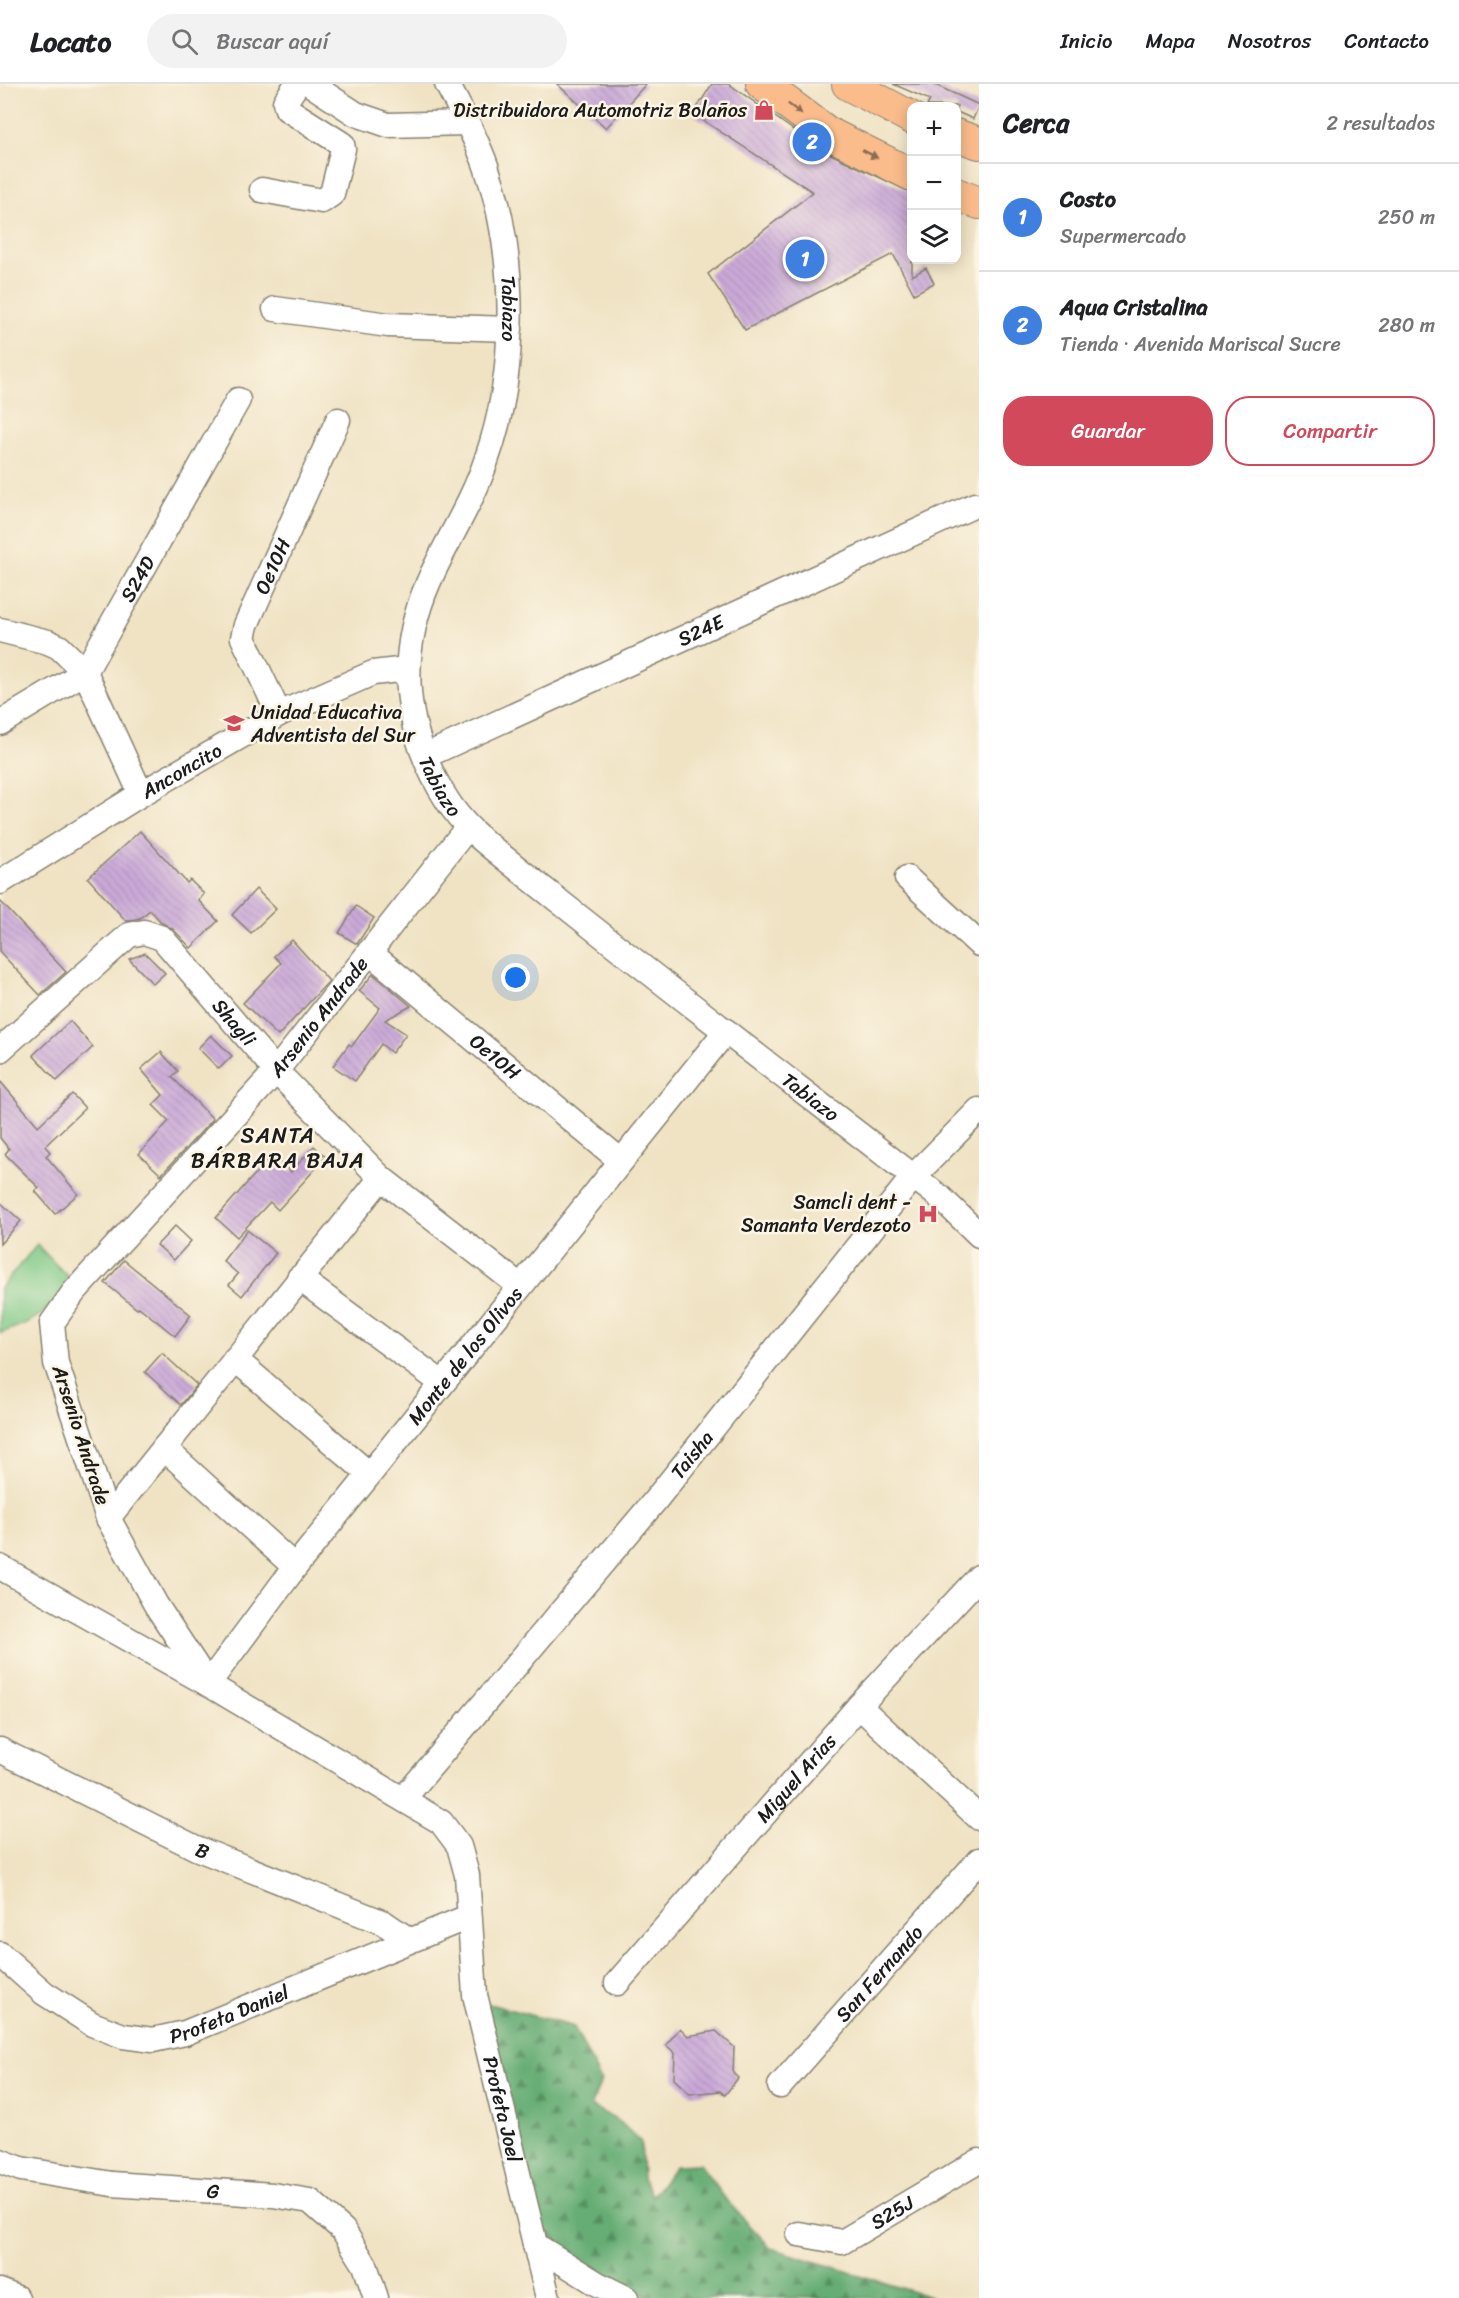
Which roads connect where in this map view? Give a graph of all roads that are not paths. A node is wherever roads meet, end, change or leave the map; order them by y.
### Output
1 (297, 84) edge
2 (310, 84) edge
3 (447, 84) edge
4 (762, 84) edge
5 (848, 84) edge
6 (907, 115) edge
7 (467, 123) junction
8 (961, 136) edge
9 (979, 143) edge
10 (907, 172) edge
11 (262, 190) dead end
12 (961, 196) edge
13 (979, 203) edge
14 (275, 309) dead end
15 (510, 329) junction
16 (238, 400) dead end
17 (338, 420) dead end
18 (975, 505) dead end
19 (0, 630) edge
20 (407, 669) junction
21 (85, 672) junction
22 (279, 714) junction
23 (0, 723) edge
24 (425, 756) junction
25 (141, 794) junction
26 (467, 828) junction
27 (907, 878) dead end
28 (0, 882) edge
29 (979, 944) edge
30 (369, 952) junction
31 (726, 1031) junction
32 (0, 1050) edge
33 (276, 1071) junction
34 (979, 1110) edge
35 (621, 1161) junction
36 (914, 1177) junction
37 (381, 1178) junction
38 (979, 1235) edge
39 (299, 1278) junction
40 (520, 1286) junction
41 (235, 1359) junction
42 (442, 1383) junction
43 (164, 1448) junction
44 (369, 1474) junction
45 (108, 1518) junction
46 (0, 1567) edge
47 (295, 1567) junction
48 (979, 1577) edge
49 (208, 1684) junction
50 (859, 1706) junction
51 (0, 1750) edge
52 (404, 1798) junction
53 (979, 1818) edge
54 (979, 1860) edge
55 (468, 1917) junction
56 (409, 1940) junction
57 (0, 1954) edge
58 (617, 1983) dead end
59 (780, 2086) dead end
60 (979, 2161) edge
61 (0, 2162) edge
62 (799, 2234) dead end
63 (536, 2245) junction
64 (0, 2291) edge
65 (16, 2298) edge
66 (376, 2298) edge
67 (548, 2298) edge
68 (626, 2298) edge

1 - 11 street
2 - 7 street
3 - 7 street, Tabiazo
4 -> 10 main road
5 - 6 main road
7 - 15 street, Tabiazo
8 - 9 main road
12 - 13 main road
14 - 15 street
15 - 20 street, Tabiazo
16 - 21 street, S24D
17 - 22 street, Oe10H
18 - 24 street, S24E
19 - 21 street
20 - 22 street, Anconcito
20 - 24 street, Tabiazo
21 - 23 street, S24D
21 - 25 street
22 - 25 street, Anconcito
24 - 26 street, Tabiazo
25 - 28 street, Anconcito
26 - 30 street, Arsenio Andrade
26 - 31 street, Tabiazo
27 - 29 street
30 - 33 street, Arsenio Andrade
30 - 35 street, Oe10H
31 - 35 street, Monte de los Olivos
31 - 36 street, Tabiazo
32 - 33 street, Shagli
33 - 37 street, Shagli
33 - 45 street, Arsenio Andrade
34 - 36 street, Taisha
35 - 40 street, Monte de los Olivos
36 - 38 street, Tabiazo
36 - 52 street, Taisha
37 - 39 street
37 - 40 street, Shagli
39 - 41 street
39 - 42 street
40 - 42 street, Monte de los Olivos
41 - 43 street
41 - 44 street
42 - 44 street, Monte de los Olivos
43 - 45 street
43 - 47 street
44 - 47 street, Monte de los Olivos
45 - 49 street, Arsenio Andrade
46 - 49 street
47 - 49 street, Monte de los Olivos
48 - 50 street, Miguel Arias
49 - 52 street, Arsenio Andrade
50 - 53 street
50 - 58 street, Miguel Arias
51 - 56 street, B
52 - 55 street, Arsenio Andrade
54 - 59 street, San Fernando
55 - 56 street, Profeta Daniel
55 - 63 street, Profeta Joel
56 - 57 street, Profeta Daniel
60 - 62 street, S25J
61 - 66 street, G
63 - 67 street, Profeta Joel
63 - 68 street
64 - 65 street

